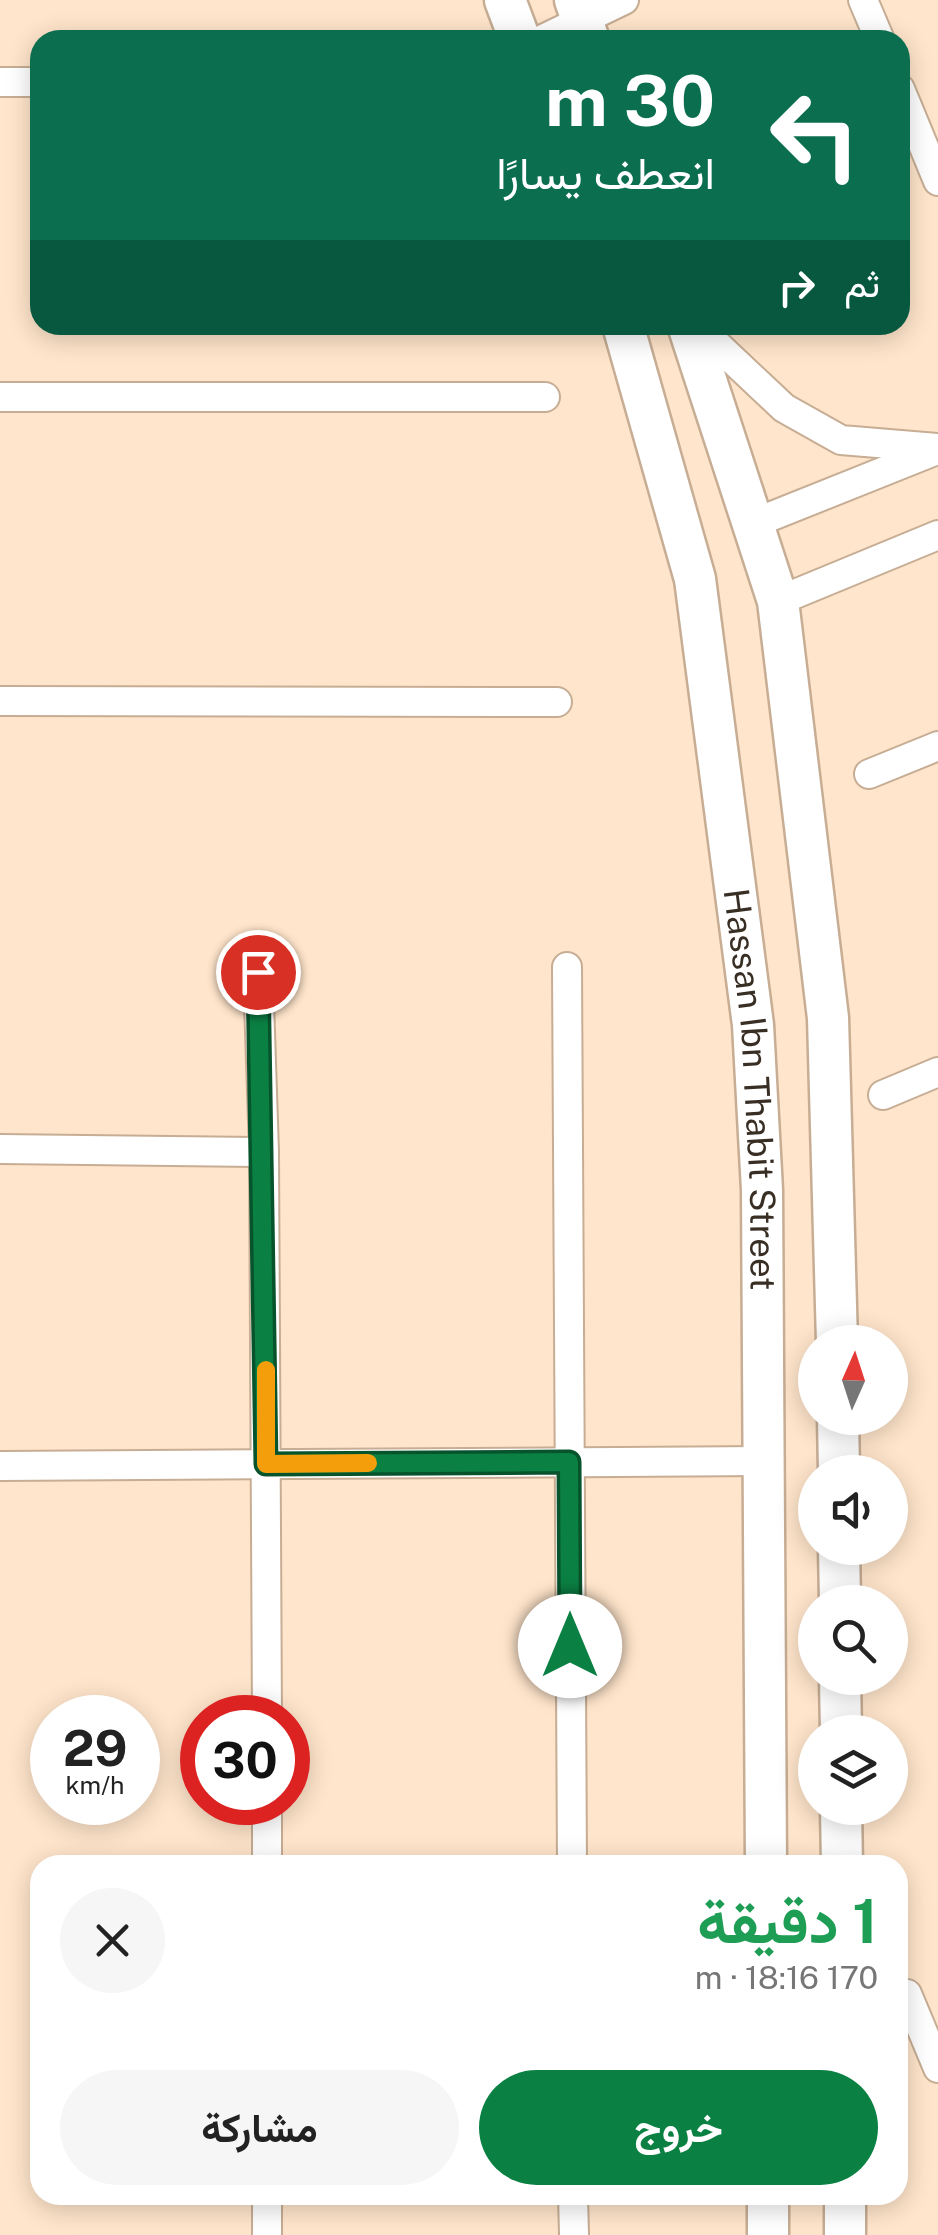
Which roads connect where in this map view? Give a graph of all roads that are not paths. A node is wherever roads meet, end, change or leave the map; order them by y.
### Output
1 (505, 0) edge
2 (624, 0) edge
3 (863, 0) edge
4 (582, 19) edge
5 (516, 30) edge
6 (876, 30) edge
7 (0, 82) edge
8 (30, 82) edge
9 (910, 113) edge
10 (938, 181) edge
11 (626, 335) edge
12 (691, 335) edge
13 (707, 335) edge
14 (544, 397) dead end
15 (0, 398) edge
16 (938, 449) edge
17 (752, 524) junction
18 (938, 536) edge
19 (778, 601) junction
20 (0, 701) edge
21 (557, 702) dead end
22 (938, 746) edge
23 (869, 774) dead end
24 (567, 967) dead end
25 (258, 972) dead end
26 (938, 1072) edge
27 (883, 1095) dead end
28 (0, 1150) edge
29 (264, 1152) junction
30 (837, 1325) edge
31 (764, 1461) junction
32 (569, 1462) junction
33 (266, 1464) junction
34 (0, 1466) edge
35 (267, 1695) edge
36 (267, 1825) edge
37 (841, 1825) edge
38 (267, 1855) edge
39 (572, 1855) edge
40 (766, 1855) edge
41 (842, 1855) edge
42 (908, 1996) edge
43 (938, 2068) edge
44 (267, 2205) edge
45 (574, 2205) edge
46 (768, 2205) edge
47 (844, 2205) edge
48 (266, 2235) edge
49 (574, 2235) edge
50 (768, 2235) edge
51 (845, 2235) edge

1 - 5 street
2 - 4 street
3 - 6 street
7 - 8 street
9 - 10 street
11 - 31 street, Hassan Ibn Thabit Street
12 - 17 street
13 - 16 street
14 - 15 street
16 - 17 street
17 - 19 street
18 - 19 street
19 - 30 street
20 - 21 street
22 - 23 street
24 - 32 street
25 - 29 street
26 - 27 street
28 - 29 street
29 - 33 street
31 - 32 street
31 - 40 street, Hassan Ibn Thabit Street
32 - 33 street
32 - 39 street
33 - 34 street
33 - 35 street
36 - 38 street
37 - 41 street
42 - 43 street
44 - 48 street
45 - 49 street
46 - 50 street
47 - 51 street

